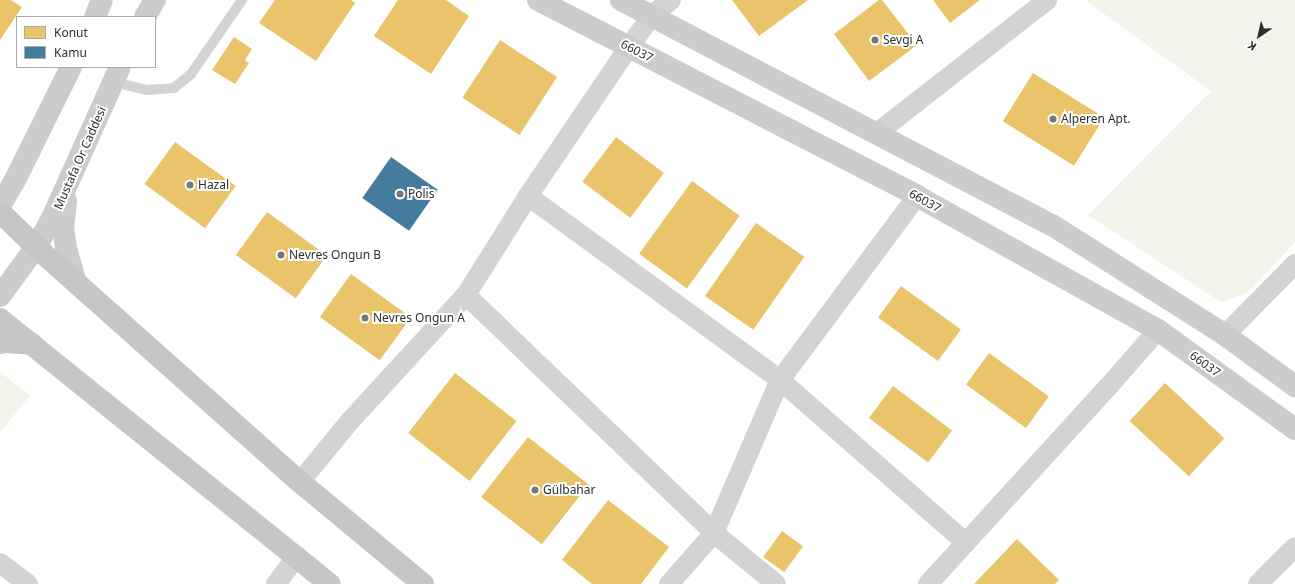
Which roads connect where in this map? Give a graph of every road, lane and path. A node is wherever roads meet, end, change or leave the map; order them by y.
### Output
1 (102, 0) edge
2 (155, 0) edge
3 (242, 0) edge
4 (538, 0) edge
5 (621, 0) edge
6 (671, 0) edge
7 (1047, 0) edge
8 (652, 15) junction
9 (95, 16) edge
10 (146, 16) edge
11 (629, 47) junction
12 (71, 68) edge
13 (117, 75) edge
14 (877, 133) junction
15 (28, 154) junction
16 (0, 176) edge
17 (67, 189) junction
18 (528, 196) junction
19 (917, 196) junction
20 (0, 206) edge
21 (0, 212) edge
22 (36, 247) junction
23 (1295, 264) edge
24 (75, 280) junction
25 (466, 295) junction
26 (0, 296) edge
27 (0, 319) edge
28 (1158, 330) junction
29 (1225, 335) junction
30 (0, 343) edge
31 (32, 344) junction
32 (780, 380) junction
33 (1295, 386) edge
34 (1295, 429) edge
35 (300, 482) junction
36 (714, 533) junction
37 (966, 543) junction
38 (1295, 547) edge
39 (297, 556) junction
40 (0, 563) edge
41 (28, 584) edge
42 (276, 584) edge
43 (330, 584) edge
44 (423, 584) edge
45 (669, 584) edge
46 (776, 584) edge
47 (928, 584) edge
48 (1258, 584) edge

1 - 9 street
2 - 10 street
3 - 13 lane
4 - 11 street, 66037
5 - 8 street
6 - 8 street
7 - 14 street
8 - 11 street
8 - 14 street
11 - 18 street
11 - 19 street, 66037
12 - 15 street
13 - 17 street, Mustafa Or Caddesi
14 - 29 street
15 - 16 street
15 - 20 street
17 - 22 street, Mustafa Or Caddesi
17 - 24 street
18 - 25 street
18 - 32 street
19 - 28 street, 66037
19 - 32 street
21 - 22 main road
22 - 24 main road
22 - 26 street, Mustafa Or Caddesi
23 - 29 street
24 - 35 main road
25 - 35 street
25 - 36 street
27 - 31 main road
28 - 34 street, 66037
28 - 37 street
29 - 33 street
30 - 31 main road
31 - 39 main road
32 - 36 street
32 - 37 street
35 - 44 main road
36 - 45 street
36 - 46 street
37 - 47 street
38 - 48 street
39 - 42 street
39 - 43 main road
40 - 41 street

